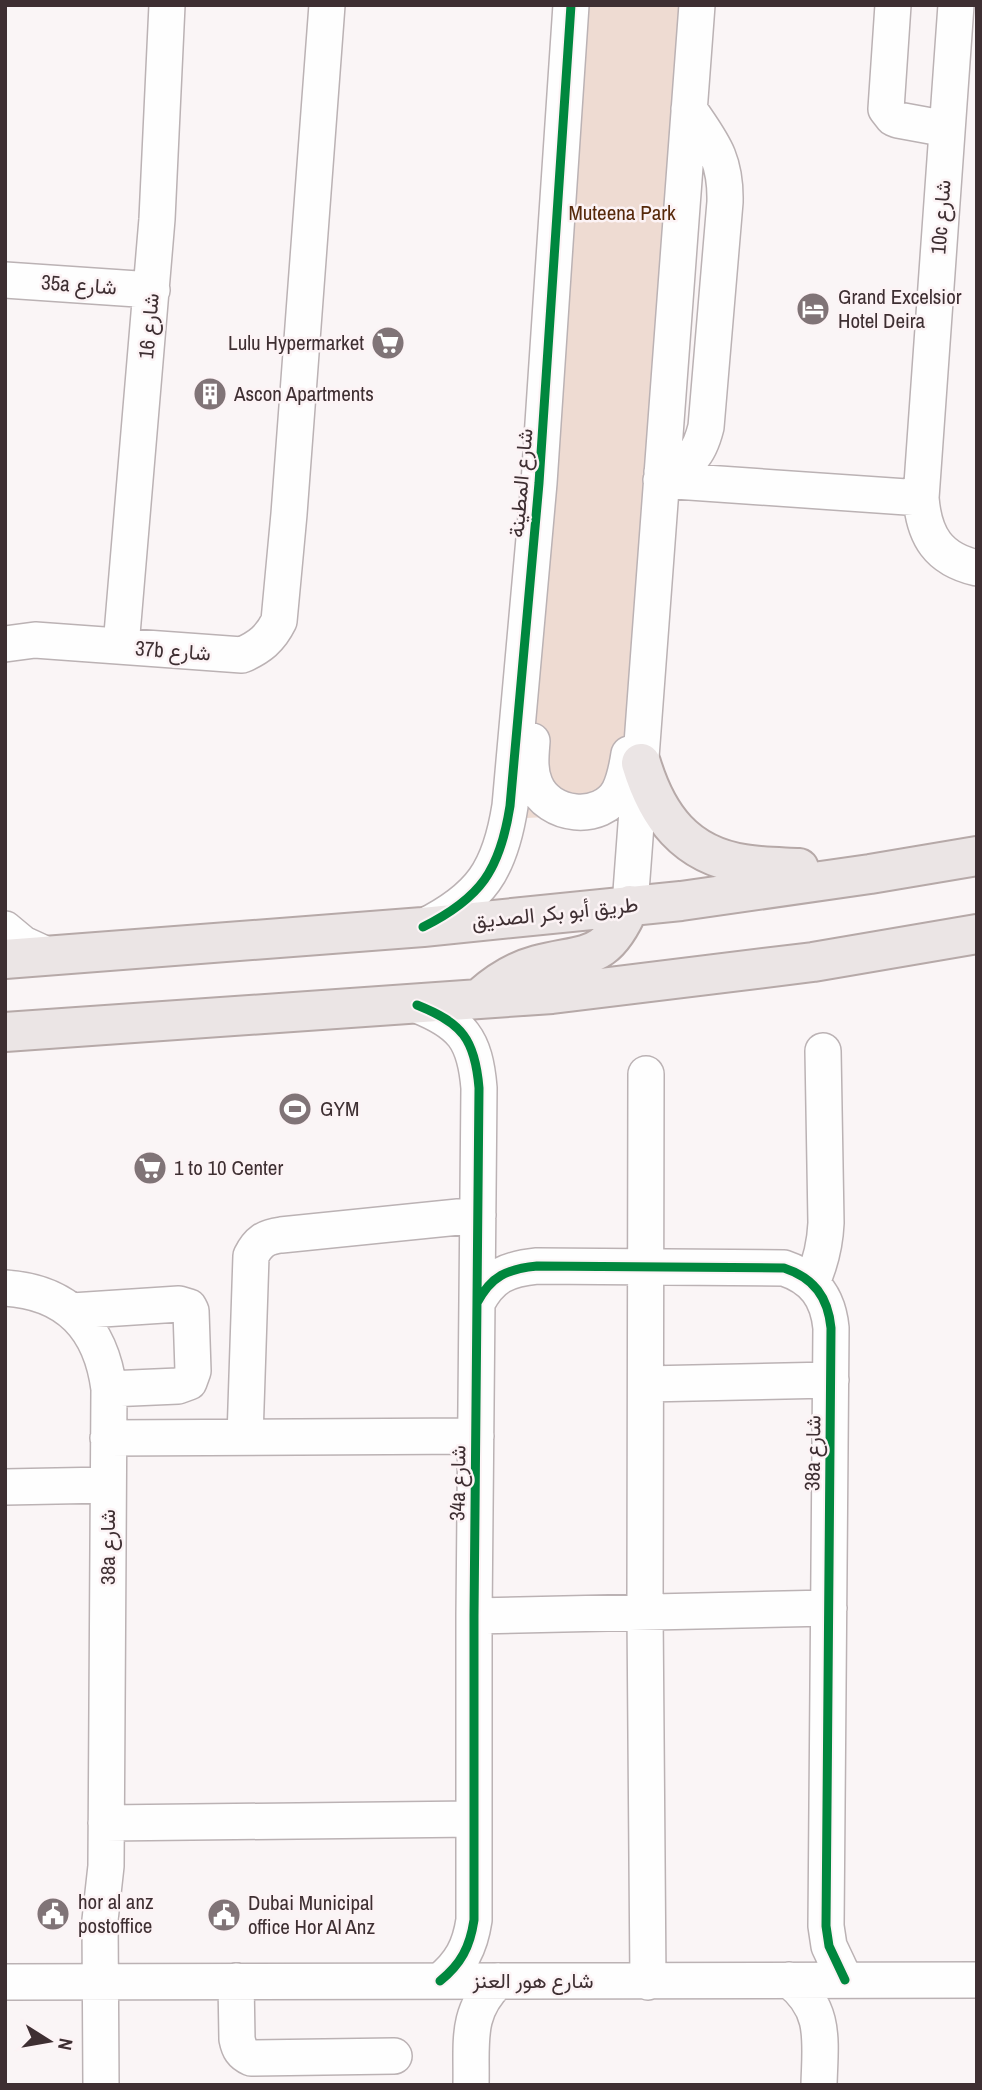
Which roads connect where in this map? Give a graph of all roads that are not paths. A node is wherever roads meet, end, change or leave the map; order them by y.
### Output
1 (167, 5) edge
2 (327, 5) edge
3 (571, 5) edge
4 (696, 5) edge
5 (893, 5) edge
6 (956, 5) edge
7 (947, 129) junction
8 (5, 280) edge
9 (152, 290) junction
10 (662, 476) junction
11 (539, 483) junction
12 (921, 498) junction
13 (977, 569) edge
14 (15, 637) edge
15 (121, 646) junction
16 (649, 649) junction
17 (640, 763) junction
18 (977, 856) edge
19 (870, 874) junction
20 (630, 905) junction
21 (423, 928) junction
22 (5, 929) edge
23 (977, 934) edge
24 (47, 956) junction
25 (5, 959) edge
26 (477, 1001) junction
27 (417, 1005) junction
28 (5, 1031) edge
29 (823, 1051) dead end
30 (646, 1074) dead end
31 (478, 1215) junction
32 (646, 1266) junction
33 (812, 1282) junction
34 (5, 1288) edge
35 (477, 1303) junction
36 (72, 1311) junction
37 (831, 1380) junction
38 (646, 1384) junction
39 (109, 1389) junction
40 (476, 1436) junction
41 (245, 1437) junction
42 (108, 1438) junction
43 (108, 1485) junction
44 (5, 1487) edge
45 (829, 1608) junction
46 (645, 1612) junction
47 (474, 1616) junction
48 (474, 1819) junction
49 (106, 1823) junction
50 (789, 1980) junction
51 (845, 1980) junction
52 (977, 1980) edge
53 (107, 1981) junction
54 (236, 1981) junction
55 (440, 1981) junction
56 (498, 1981) junction
57 (5, 1982) edge
58 (648, 1982) junction
59 (394, 2056) dead end
60 (101, 2085) edge
61 (109, 2085) edge
62 (471, 2085) edge
63 (819, 2085) edge

1 - 9 street, شارع 16
2 - 15 street, 37b شارع
3 - 11 street, شارع المطينة
4 - 10 street
5 - 7 street
6 - 7 street, 10c شارع
7 - 12 street, 10c شارع
8 - 9 street, 35a شارع
9 - 15 street, شارع 16
10 - 12 street
10 - 16 street
11 - 16 street
11 - 21 street, شارع المطينة
12 - 13 street, 10c شارع
14 - 15 street, 37b شارع
16 - 17 street
17 - 19 main road
17 - 20 street
18 - 19 main road, طريق أبو بكر الصديق
19 - 20 main road, طريق أبو بكر الصديق
20 - 21 main road, طريق أبو بكر الصديق
20 - 26 main road
21 - 24 main road, طريق أبو بكر الصديق
22 - 24 street
23 - 26 main road
24 - 25 main road, طريق أبو بكر الصديق
26 - 27 main road
27 - 28 main road
27 - 31 street, 34a شارع
29 - 33 street
30 - 32 street
31 - 35 street, 34a شارع
31 - 41 street
32 - 33 street
32 - 35 street
32 - 38 street
33 - 37 street, 38a شارع
34 - 36 street, 38a شارع
35 - 40 street, 34a شارع
36 - 39 street, 38a شارع
36 - 39 street
37 - 38 street
37 - 45 street, 38a شارع
38 - 46 street
39 - 42 street, 38a شارع
40 - 41 street
40 - 47 street, 34a شارع
41 - 42 street
42 - 43 street, 38a شارع
43 - 44 street
43 - 49 street, 38a شارع
45 - 46 street
45 - 51 street, 38a شارع
46 - 47 street
46 - 58 street
47 - 48 street, 34a شارع
48 - 49 street
48 - 55 street, 34a شارع
49 - 53 street, 38a شارع
50 - 51 street, شارع هور العنز
50 - 58 street, شارع هور العنز
50 - 63 street
51 - 52 street, شارع هور العنز
53 - 54 street, شارع هور العنز
53 - 57 street, شارع هور العنز
53 - 60 street, 38a شارع
53 - 61 street, 38a شارع
54 - 55 street, شارع هور العنز
54 - 59 street
55 - 56 street, شارع هور العنز
56 - 58 street, شارع هور العنز
56 - 62 street

